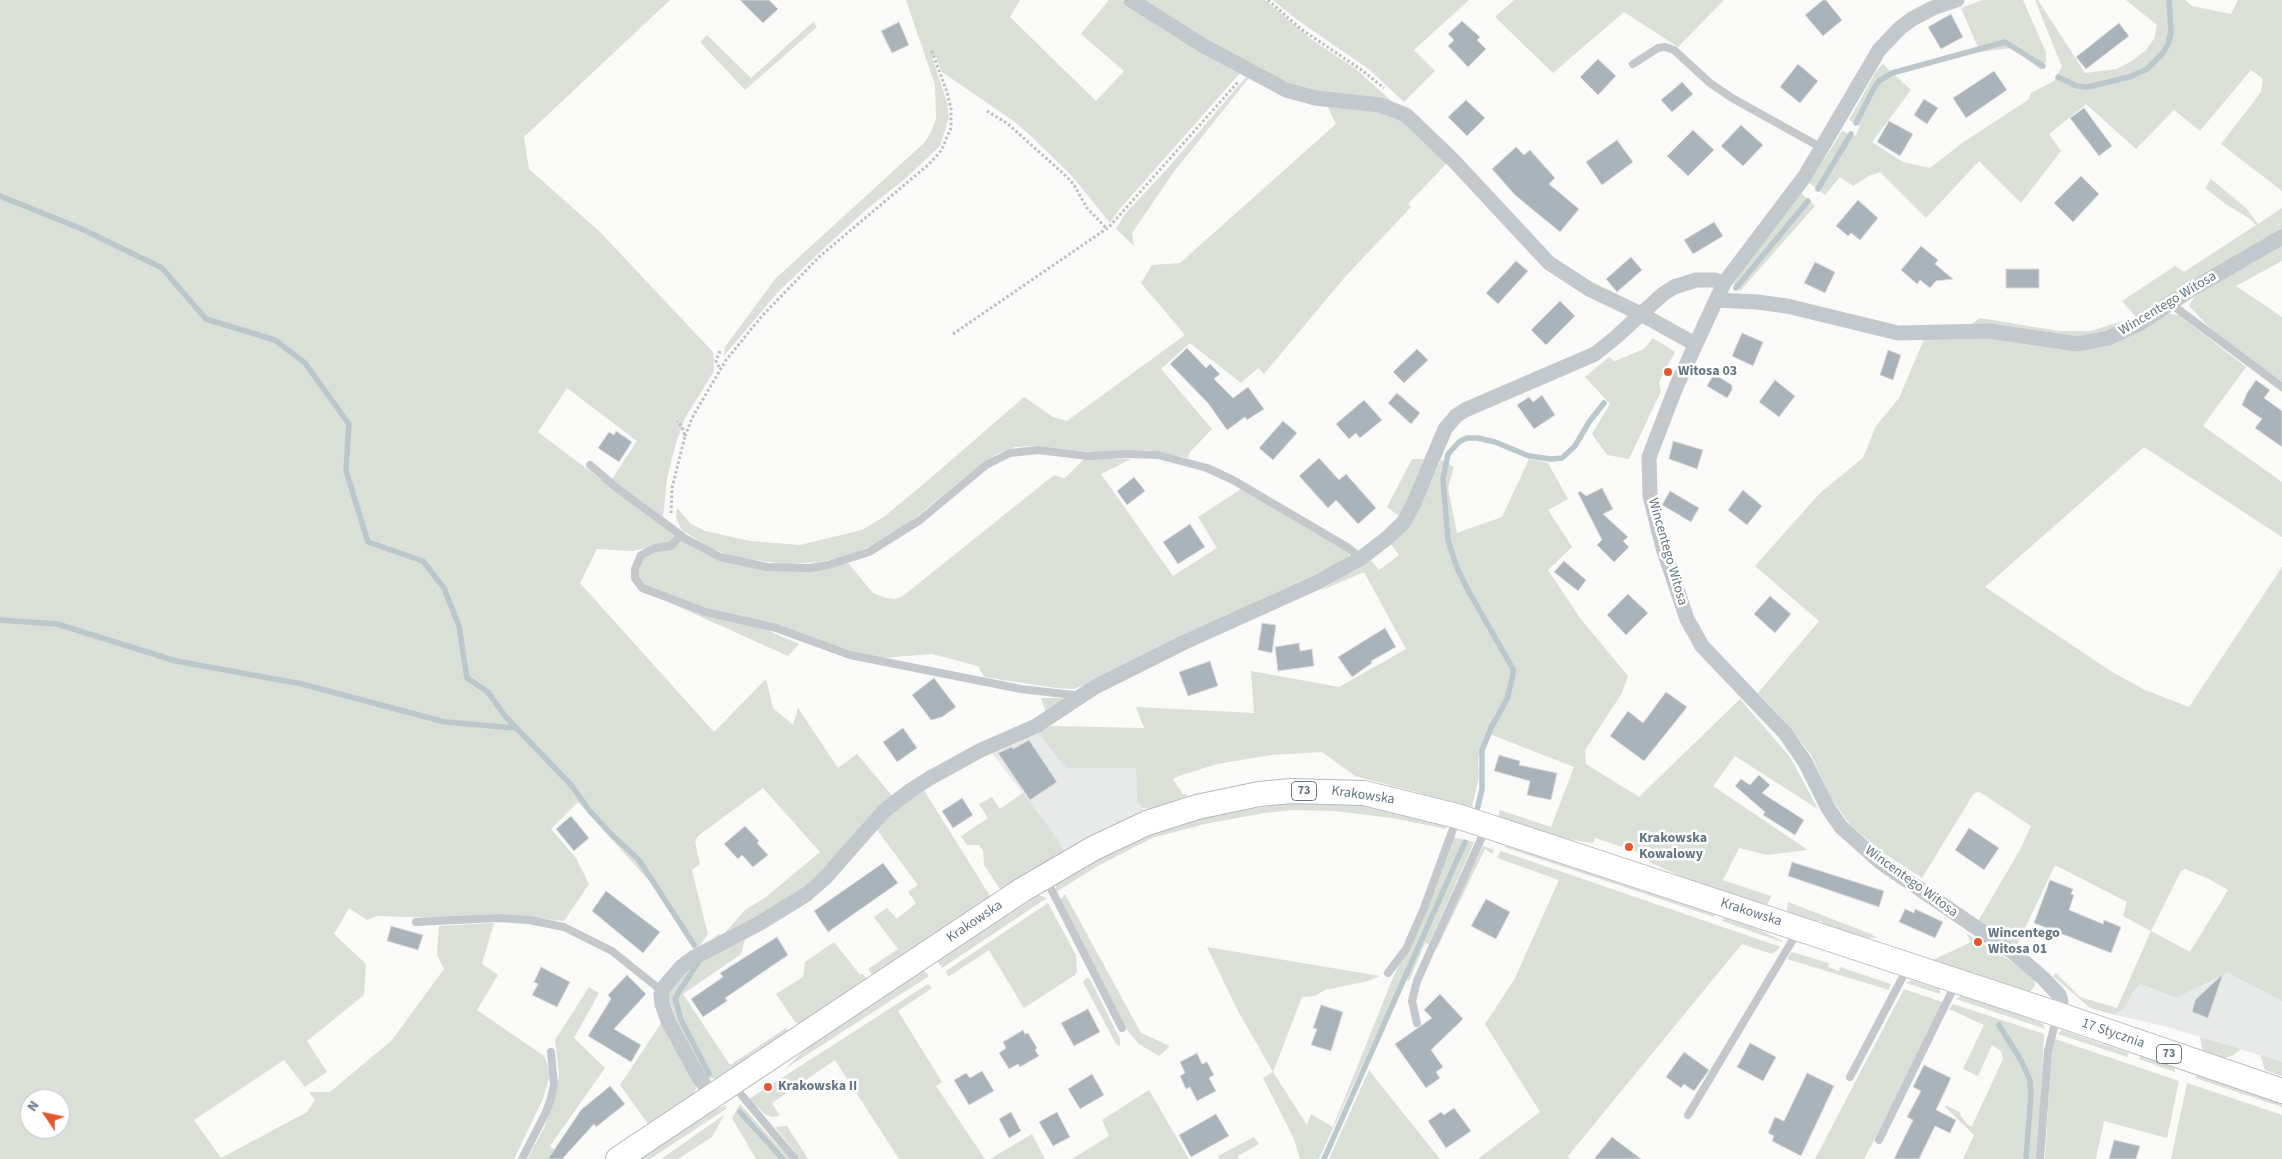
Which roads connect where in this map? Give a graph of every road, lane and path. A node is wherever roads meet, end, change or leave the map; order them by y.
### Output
1 (1131, 0) edge
2 (1268, 0) edge
3 (1956, 0) edge
4 (931, 49) dead end
5 (1633, 64) dead end
6 (1248, 70) junction
7 (987, 111) dead end
8 (1400, 112) junction
9 (1822, 148) junction
10 (1107, 229) junction
11 (2282, 237) edge
12 (1724, 283) junction
13 (1716, 300) junction
14 (2171, 304) junction
15 (1641, 314) junction
16 (953, 334) dead end
17 (1695, 344) junction
18 (720, 351) dead end
19 (720, 369) junction
20 (2282, 387) edge
21 (677, 421) dead end
22 (685, 436) junction
23 (590, 465) dead end
24 (668, 526) junction
25 (682, 535) junction
26 (1361, 558) junction
27 (1078, 699) junction
28 (1458, 816) junction
29 (1487, 826) junction
30 (1045, 878) junction
31 (416, 922) dead end
32 (1799, 929) junction
33 (1909, 965) junction
34 (1388, 973) dead end
35 (1957, 981) junction
36 (662, 991) junction
37 (2057, 1014) junction
38 (1417, 1023) dead end
39 (1122, 1028) dead end
40 (551, 1052) dead end
41 (1850, 1077) dead end
42 (733, 1085) junction
43 (2282, 1091) edge
44 (713, 1098) junction
45 (1688, 1115) dead end
46 (1879, 1140) dead end
47 (522, 1159) edge
48 (618, 1159) edge
49 (795, 1159) edge
50 (2040, 1159) edge

1 - 6 street
2 - 8 path
3 - 9 street
4 - 19 path
5 - 9 lane
6 - 8 street
6 - 10 path
7 - 10 path
8 - 15 street
9 - 12 street
10 - 16 path
11 - 14 street, Wincentego Witosa
12 - 13 street
12 - 15 street
13 - 14 street, Wincentego Witosa
13 - 17 street, Wincentego Witosa
14 - 20 lane
15 - 17 street
15 - 26 street
17 - 37 street, Wincentego Witosa
18 - 19 path
19 - 22 path
21 - 22 path
22 - 24 path
23 - 24 lane
24 - 25 lane
25 - 26 lane
25 - 27 lane
26 - 27 street
27 - 36 street
28 - 29 main road, Krakowska / 73
28 - 30 main road, Krakowska / 73
28 - 34 lane
29 - 32 main road, Krakowska / 73
29 - 38 lane
30 - 39 lane
30 - 42 main road, Krakowska / 73
31 - 36 lane
32 - 33 main road, Krakowska / 73
32 - 45 lane
33 - 35 main road, Krakowska / 73
33 - 41 lane
35 - 37 main road, Krakowska / 73
35 - 46 lane
36 - 44 street
37 - 43 main road, 17 Stycznia / 73
37 - 50 lane
40 - 47 lane
42 - 44 main road, Krakowska / 73
42 - 49 lane
44 - 48 main road, Krakowska / 73

